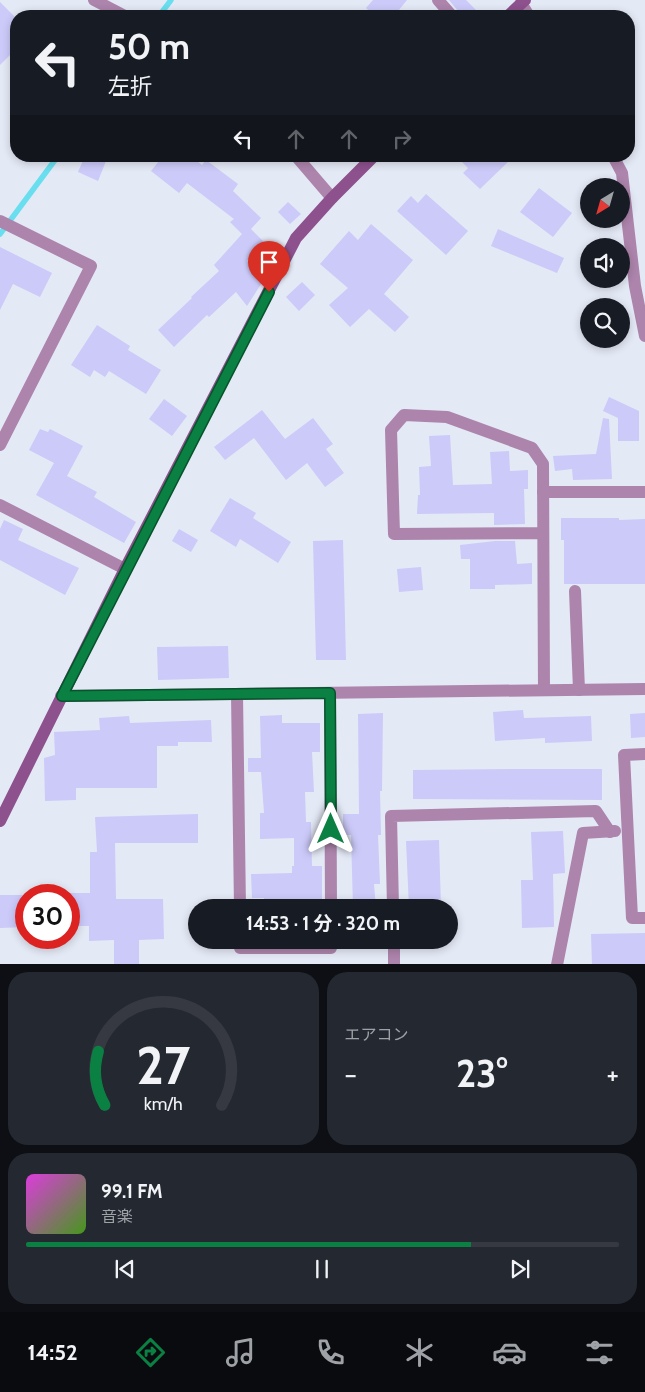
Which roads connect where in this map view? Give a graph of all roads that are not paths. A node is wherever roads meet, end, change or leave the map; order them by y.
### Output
1 (94, 0) edge
2 (438, 0) edge
3 (523, 1) edge
4 (113, 10) edge
5 (447, 10) edge
6 (514, 10) edge
7 (301, 162) edge
8 (368, 162) edge
9 (616, 162) edge
10 (332, 198) junction
11 (0, 221) edge
12 (641, 291) edge
13 (645, 336) edge
14 (0, 445) edge
15 (543, 492) junction
16 (645, 492) edge
17 (0, 505) edge
18 (543, 533) junction
19 (125, 569) junction
20 (575, 591) dead end
21 (645, 688) edge
22 (544, 690) junction
23 (579, 690) junction
24 (330, 693) junction
25 (237, 694) junction
26 (62, 696) junction
27 (645, 754) edge
28 (0, 821) edge
29 (628, 831) junction
30 (610, 832) junction
31 (240, 899) edge
32 (331, 899) edge
33 (393, 899) edge
34 (645, 918) edge
35 (394, 949) edge
36 (394, 964) edge
37 (556, 964) edge

1 - 4 street
2 - 5 street
3 - 6 street
7 - 10 street
8 - 10 street
9 - 12 street
10 - 19 street
11 - 14 street
12 - 13 street
15 - 16 street
15 - 18 street
15 - 18 street
17 - 19 street
18 - 22 street
19 - 26 street
20 - 23 street
21 - 23 street
22 - 23 street
22 - 24 street
24 - 25 street
24 - 32 street
25 - 26 street
25 - 31 street
26 - 28 street
27 - 29 street
29 - 30 street
29 - 34 street
30 - 33 street
30 - 37 street
35 - 36 street

